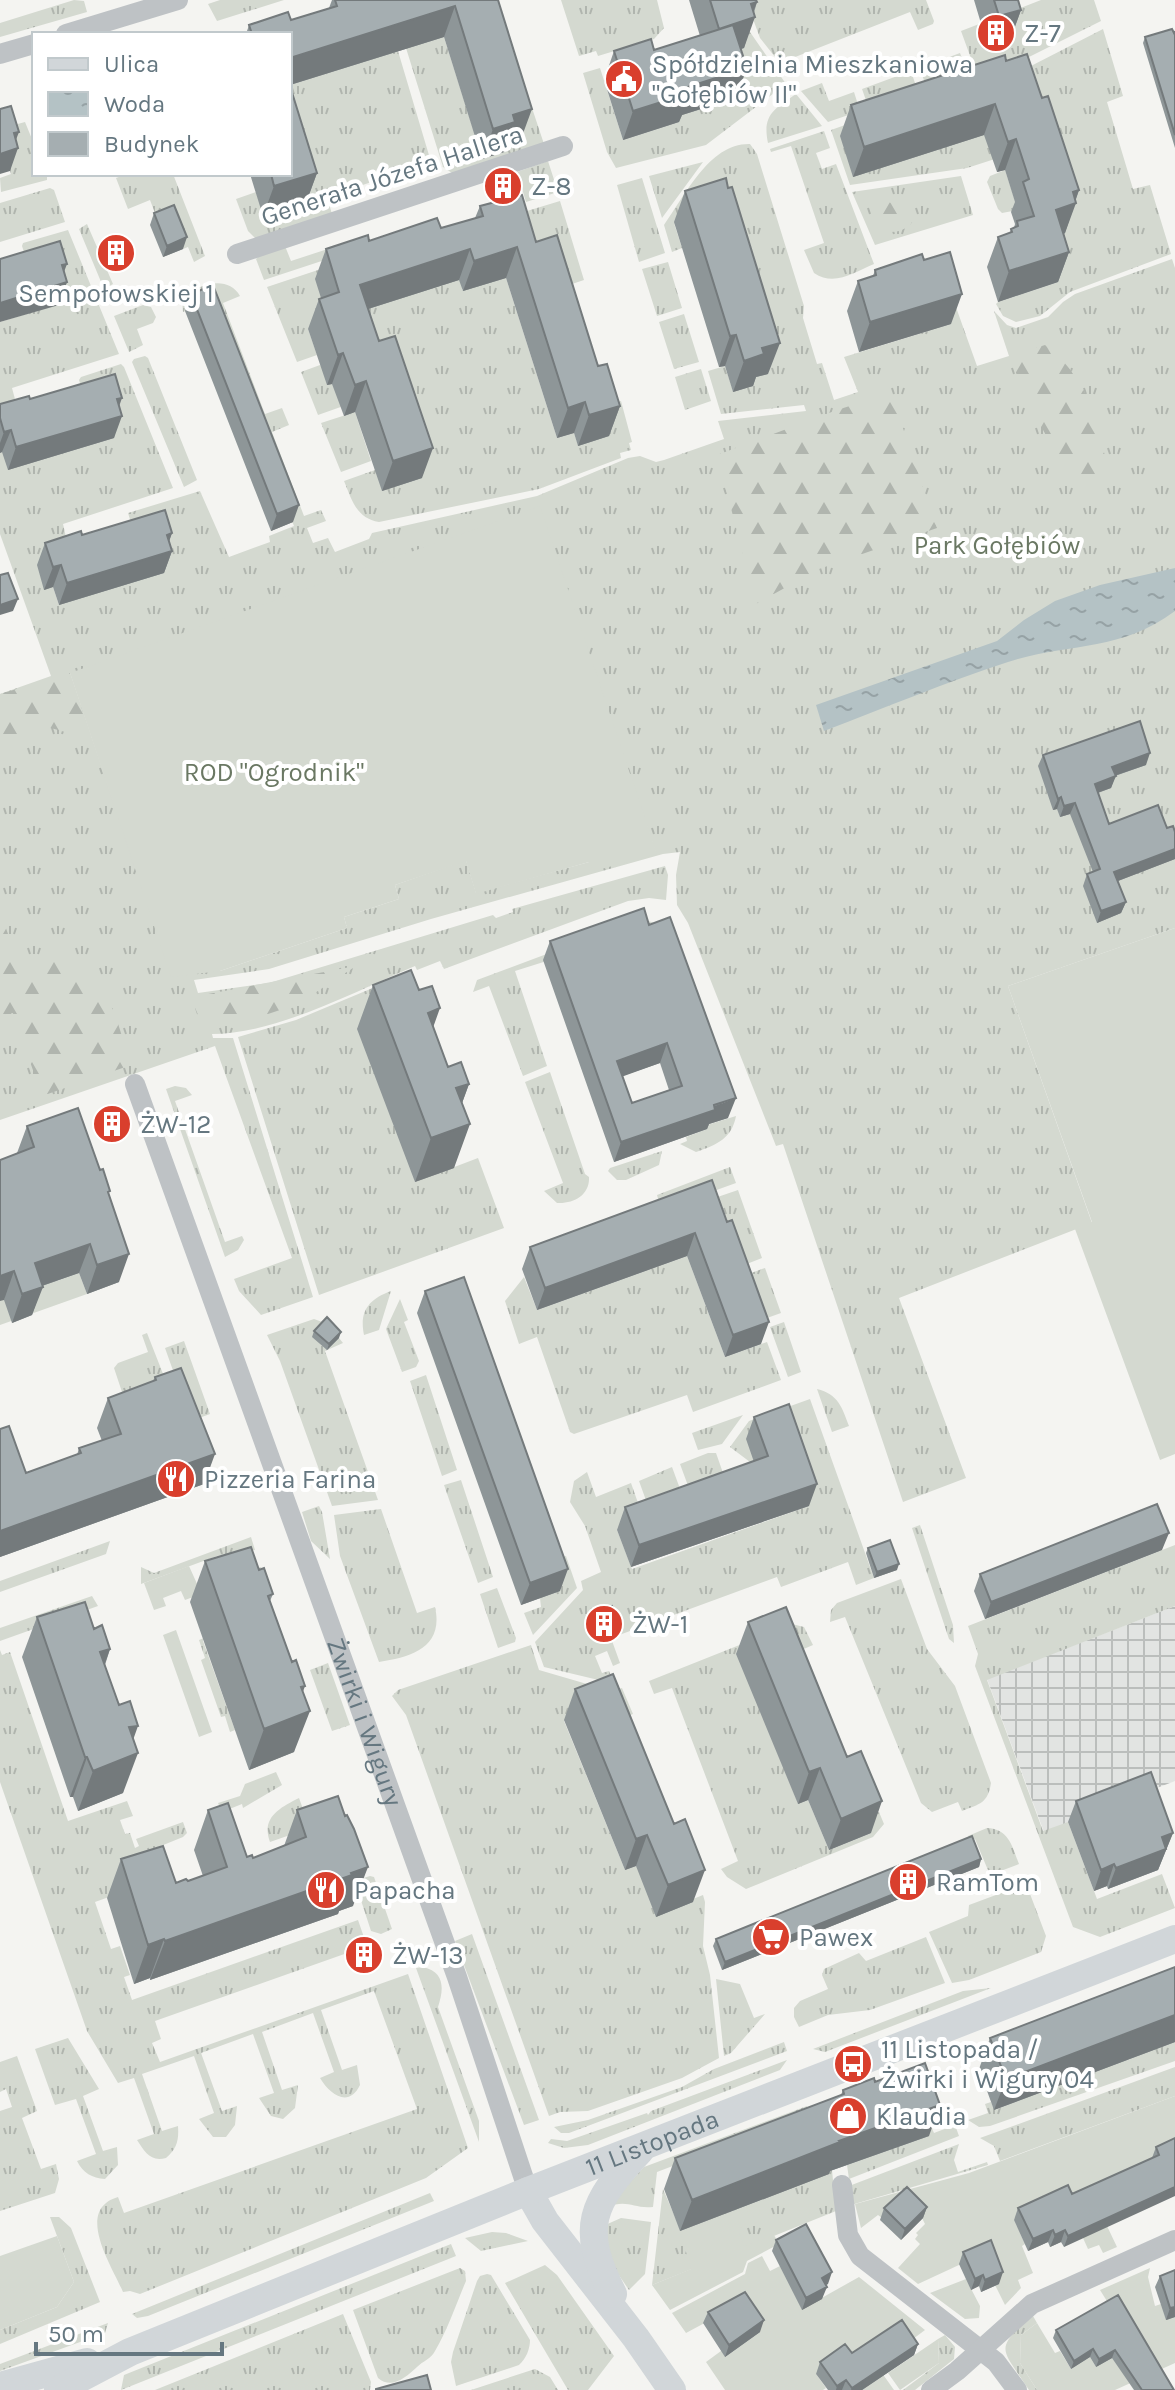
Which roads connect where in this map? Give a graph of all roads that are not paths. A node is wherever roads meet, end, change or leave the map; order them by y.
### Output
1 (178, 0) edge
2 (138, 6) edge
3 (71, 32) edge
4 (32, 45) edge
5 (0, 54) edge
6 (563, 146) dead end
7 (237, 254) dead end
8 (135, 1084) dead end
9 (1175, 1939) edge
10 (646, 2145) junction
11 (842, 2185) dead end
12 (528, 2191) junction
13 (1175, 2240) edge
14 (636, 2338) junction
15 (981, 2349) junction
16 (130, 2352) junction
17 (0, 2386) edge
18 (58, 2390) edge
19 (672, 2390) edge
20 (931, 2390) edge
21 (1017, 2390) edge

1 - 2 street
2 - 3 street
4 - 5 street
6 - 7 street, Generała Józefa Hallera
8 - 12 street, Żwirki i Wigury
9 - 10 main road, 11 Listopada
10 - 12 main road, 11 Listopada
10 - 14 main road, Żwirki i Wigury
11 - 15 street
12 - 14 main road, Żwirki i Wigury
12 - 16 main road, 11 Listopada
13 - 15 street
14 - 19 main road, Żwirki i Wigury
15 - 20 street
15 - 21 street
16 - 17 main road, 11 Listopada
16 - 18 main road, 11 Listopada

